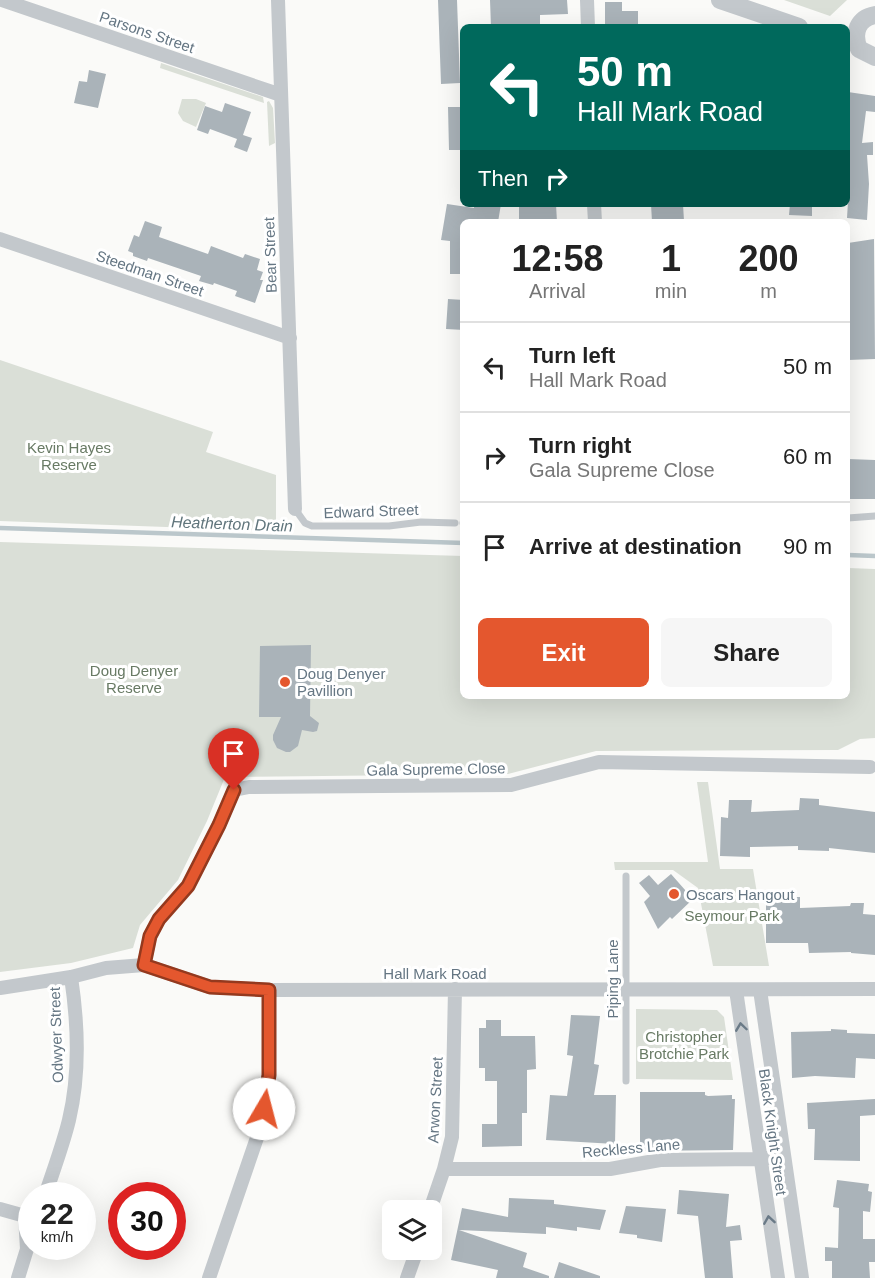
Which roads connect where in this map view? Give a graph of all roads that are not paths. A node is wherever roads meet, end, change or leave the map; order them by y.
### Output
1 (2, 0) edge
2 (278, 0) edge
3 (587, 0) edge
4 (720, 0) edge
5 (865, 0) edge
6 (861, 22) edge
7 (588, 24) edge
8 (790, 24) edge
9 (850, 50) edge
10 (872, 56) edge
11 (281, 95) junction
12 (0, 240) edge
13 (290, 338) junction
14 (295, 509) joint
15 (875, 516) edge
16 (850, 518) edge
17 (460, 523) edge
18 (870, 767) dead end
19 (626, 876) dead end
20 (144, 965) junction
21 (71, 977) junction
22 (0, 988) edge
23 (455, 989) junction
24 (875, 989) edge
25 (269, 990) junction
26 (626, 990) junction
27 (735, 990) junction
28 (760, 990) junction
29 (626, 1081) dead end
30 (783, 1156) junction
31 (760, 1159) junction
32 (444, 1169) junction
33 (49, 1182) edge
34 (433, 1200) edge
35 (0, 1209) edge
36 (18, 1213) edge
37 (24, 1260) edge
38 (413, 1260) edge
39 (18, 1278) edge
40 (209, 1278) edge
41 (407, 1278) edge
42 (778, 1278) edge
43 (802, 1278) edge

1 - 11 street, Parsons Street
2 - 11 street, Bear Street
3 - 7 street
4 - 8 street
5 - 6 street
6 - 10 street
9 - 10 street
11 - 13 street, Bear Street
12 - 13 street, Steedman Street
13 - 14 street, Bear Street
14 - 17 lane, Edward Street
15 - 16 lane
18 - 20 street, Gala Supreme Close
19 - 26 lane, Piping Lane
20 - 21 street, Hall Mark Road
20 - 25 street, Hall Mark Road
21 - 22 street, Hall Mark Road
21 - 33 street, Odwyer Street
23 - 25 street, Hall Mark Road
23 - 26 street, Hall Mark Road
23 - 32 street, Arwon Street
24 - 28 street, Hall Mark Road
25 - 40 street
26 - 27 street, Hall Mark Road
26 - 29 lane, Piping Lane
27 - 28 street, Hall Mark Road
31 -> 27 street, Black Knight Street
28 - 30 street, Black Knight Street
30 - 31 street, Reckless Lane
30 - 43 street, Black Knight Street
31 - 32 street, Reckless Lane
42 -> 31 street, Black Knight Street
32 - 34 street, Arwon Street
35 - 36 street
37 - 39 street
38 - 41 street

